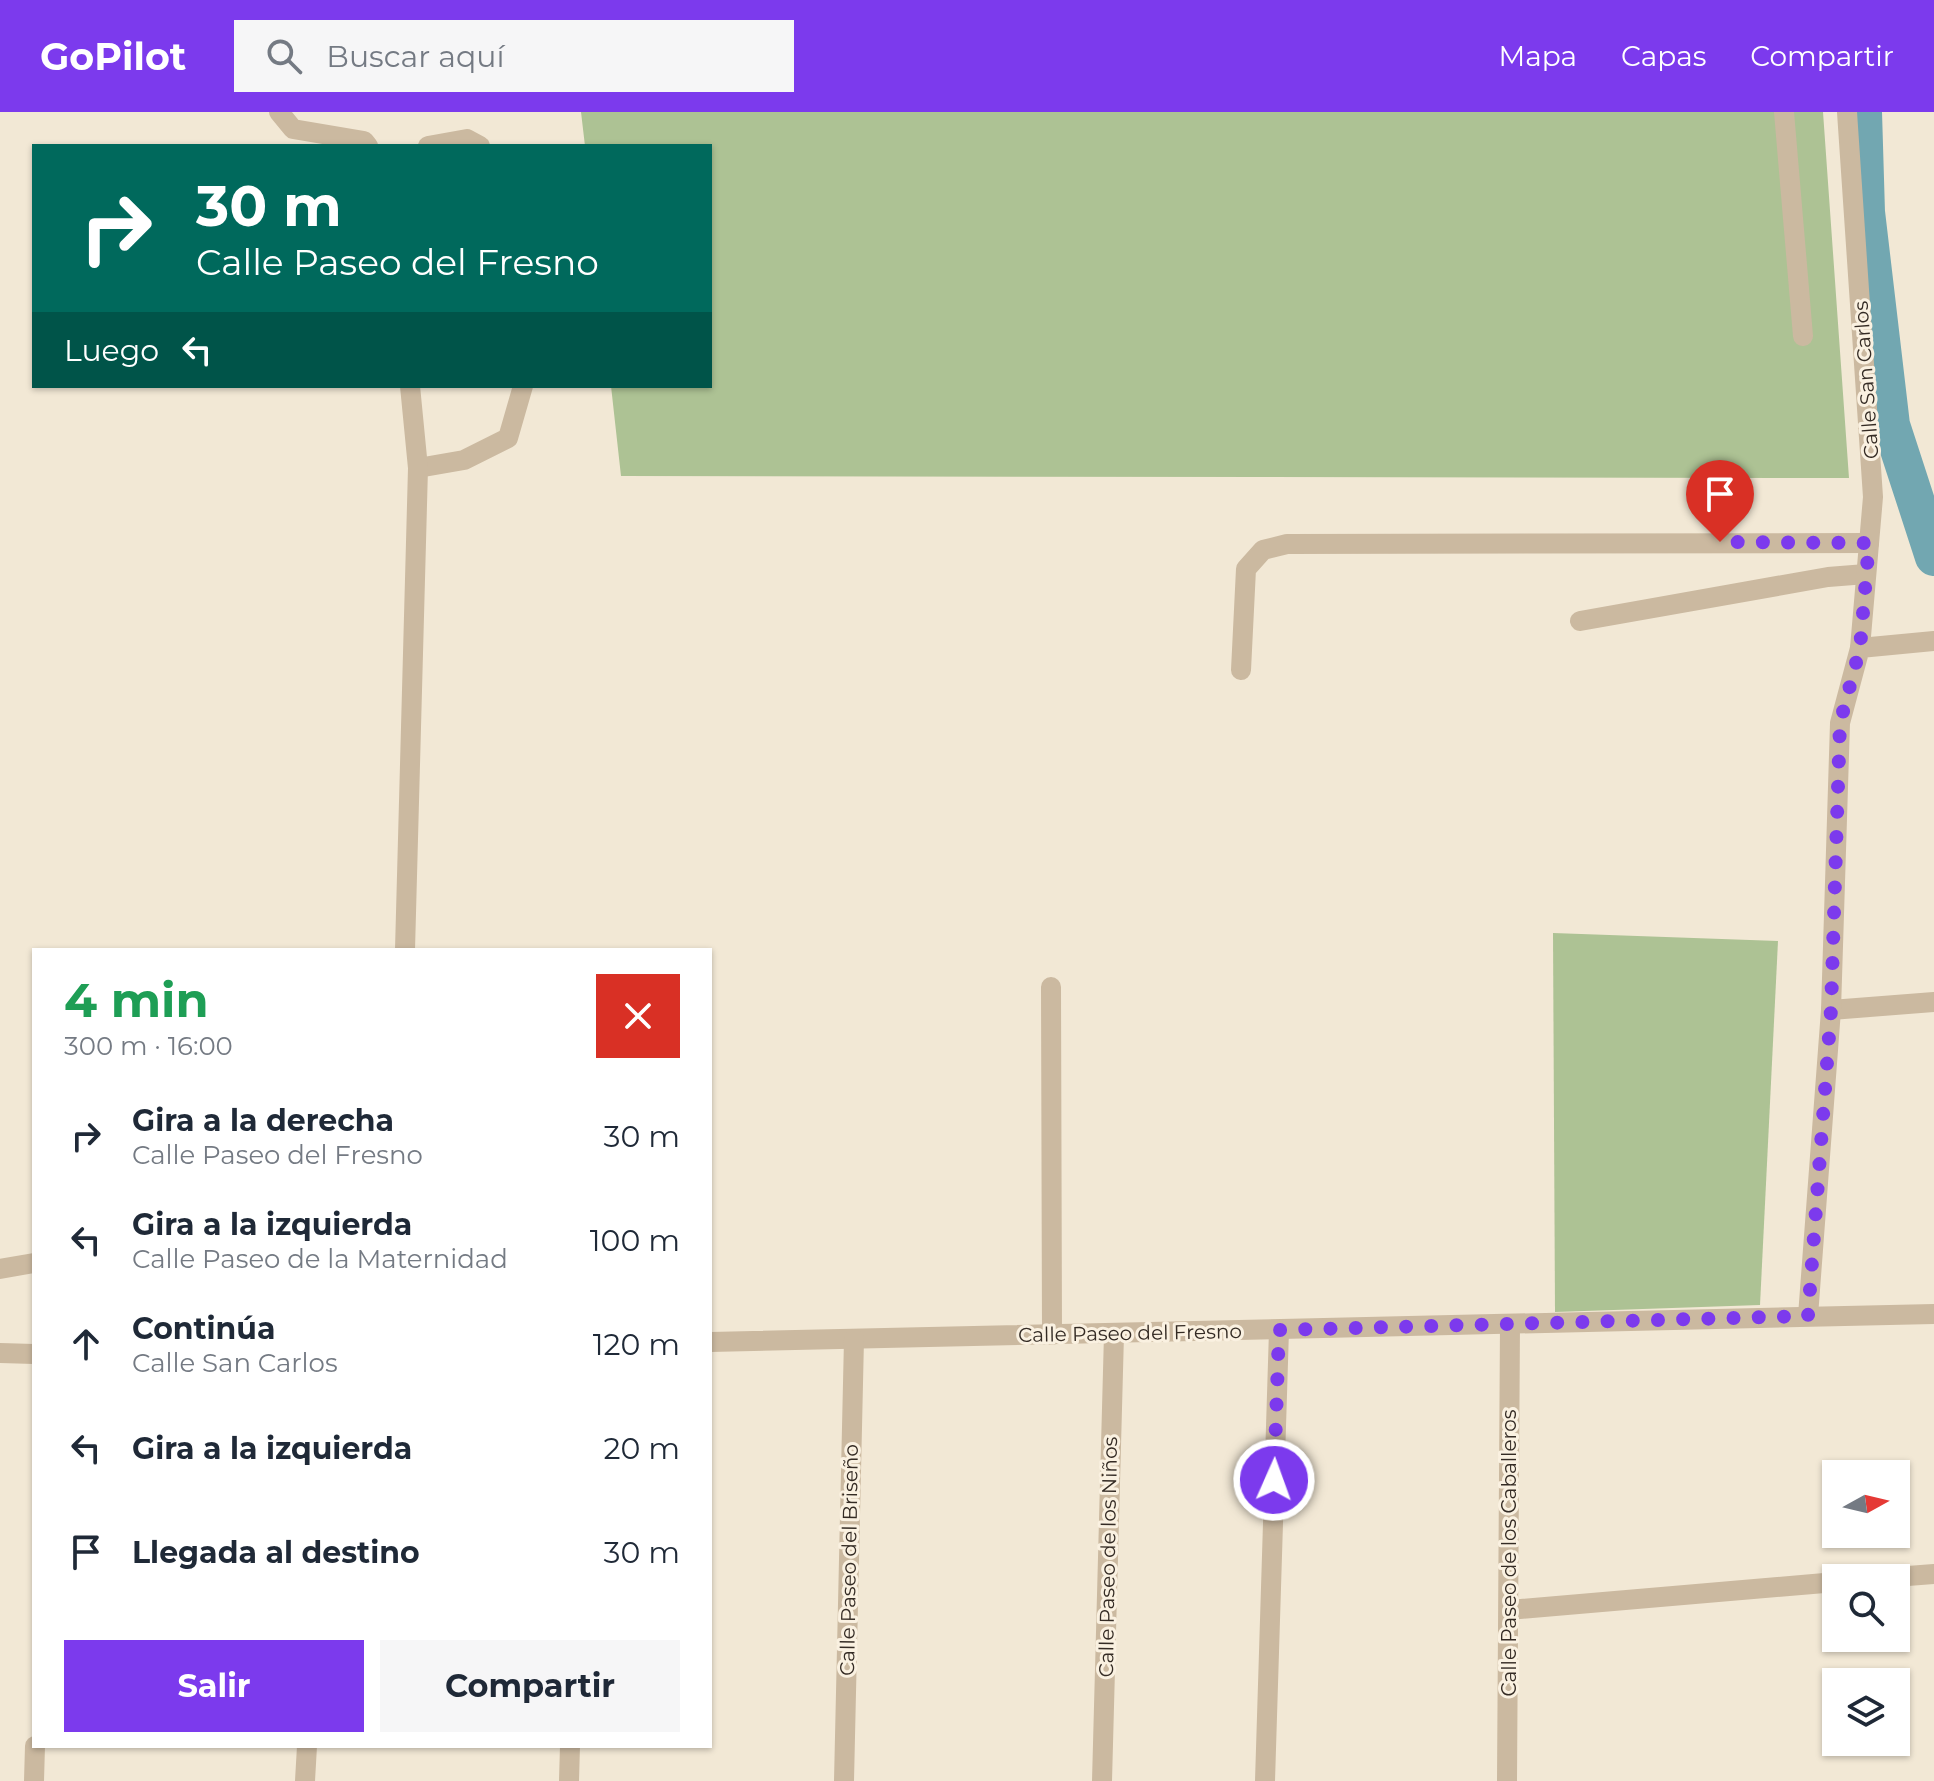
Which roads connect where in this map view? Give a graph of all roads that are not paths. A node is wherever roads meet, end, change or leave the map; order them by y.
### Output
1 (279, 112) edge
2 (1784, 112) edge
3 (1847, 112) edge
4 (366, 144) edge
5 (439, 144) edge
6 (476, 144) edge
7 (1803, 336) dead end
8 (410, 388) edge
9 (522, 388) edge
10 (418, 468) junction
11 (1869, 543) junction
12 (1866, 574) junction
13 (1580, 621) dead end
14 (1926, 642) edge
15 (1860, 648) junction
16 (1241, 670) dead end
17 (405, 948) edge
18 (1051, 987) dead end
19 (1934, 1002) edge
20 (1831, 1010) junction
21 (32, 1263) edge
22 (0, 1269) edge
23 (1934, 1314) edge
24 (1808, 1316) junction
25 (1510, 1324) junction
26 (1279, 1330) junction
27 (1114, 1334) junction
28 (1052, 1335) junction
29 (854, 1339) junction
30 (712, 1342) edge
31 (0, 1353) edge
32 (32, 1354) edge
33 (1934, 1574) edge
34 (1910, 1576) edge
35 (1822, 1583) edge
36 (1509, 1610) junction
37 (35, 1748) edge
38 (307, 1748) edge
39 (570, 1748) edge
40 (34, 1781) edge
41 (305, 1781) edge
42 (569, 1781) edge
43 (844, 1781) edge
44 (1102, 1781) edge
45 (1265, 1781) edge
46 (1507, 1781) edge

1 - 4 street
2 - 7 street
3 - 11 street, Calle San Carlos
5 - 6 street
8 - 10 street
9 - 10 street
10 - 17 street
11 - 12 street, Calle San Carlos
11 - 16 street
12 - 13 street
12 - 15 street, Calle San Carlos
14 - 15 street
15 - 20 street, Calle San Carlos
18 - 28 street
19 - 20 street
20 - 24 street, Calle San Carlos
21 - 22 street
23 - 24 street, Calle Paseo del Fresno
24 - 25 street, Calle Paseo del Fresno
25 - 26 street, Calle Paseo del Fresno
25 - 36 street, Calle Paseo de los Caballeros
26 - 27 street, Calle Paseo del Fresno
26 - 45 street
27 - 28 street, Calle Paseo del Fresno
27 - 44 street, Calle Paseo de los Niños
28 - 29 street, Calle Paseo del Fresno
29 - 30 street, Calle Paseo del Fresno
29 - 43 street, Calle Paseo del Briseño
31 - 32 street
33 - 34 street
35 - 36 street
36 - 46 street, Calle Paseo de los Caballeros
37 - 40 street
38 - 41 street
39 - 42 street

